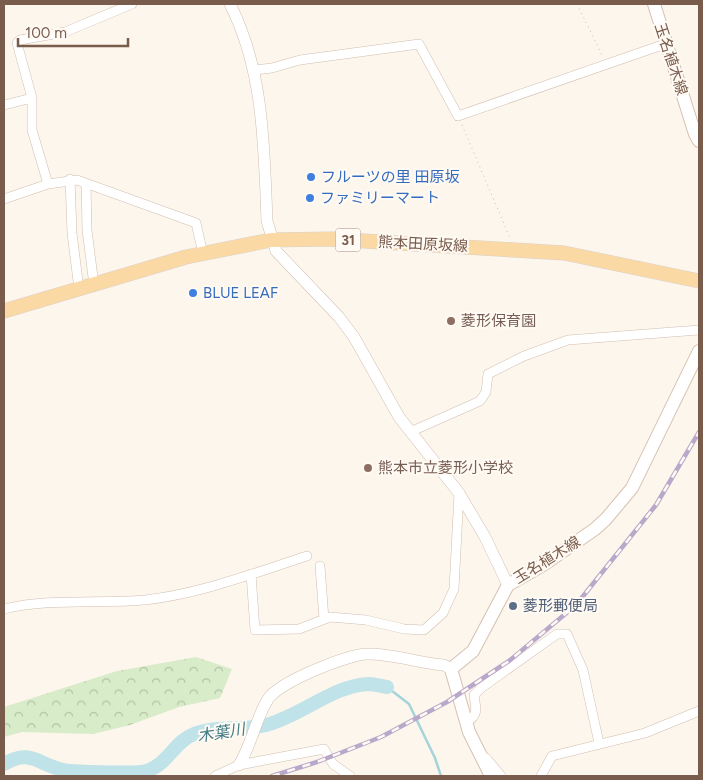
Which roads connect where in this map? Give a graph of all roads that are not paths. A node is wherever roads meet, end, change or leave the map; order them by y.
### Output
1 (132, 4) edge
2 (230, 4) edge
3 (654, 4) edge
4 (665, 44) junction
5 (255, 70) junction
6 (32, 98) junction
7 (4, 105) edge
8 (699, 141) edge
9 (70, 179) junction
10 (86, 183) junction
11 (48, 184) junction
12 (4, 199) edge
13 (271, 240) junction
14 (203, 254) junction
15 (699, 281) edge
16 (94, 284) junction
17 (79, 289) junction
18 (4, 311) edge
19 (699, 330) edge
20 (699, 351) edge
21 (410, 432) junction
22 (459, 494) junction
23 (307, 556) dead end
24 (320, 566) dead end
25 (251, 574) junction
26 (508, 585) junction
27 (4, 609) edge
28 (324, 619) junction
29 (451, 669) junction
30 (699, 711) edge
31 (468, 721) junction
32 (599, 744) junction
33 (476, 746) junction
34 (239, 765) junction
35 (215, 776) edge
36 (350, 776) edge
37 (491, 776) edge
38 (501, 776) edge
39 (541, 776) edge

1 - 6 street
2 - 5 street
3 - 4 main road, 玉名植木線
4 - 5 street
4 - 8 main road, 玉名植木線
5 - 13 street
6 - 7 street
6 - 11 street
9 - 10 street
9 - 11 street
9 - 17 street
10 - 14 street
10 - 16 street
11 - 12 street
13 - 14 main road, 熊本田原坂線 / 31
13 - 15 main road, 熊本田原坂線 / 31
13 - 21 street
14 - 16 main road, 熊本田原坂線 / 31
16 - 17 main road, 熊本田原坂線 / 31
17 - 18 main road, 熊本田原坂線 / 31
19 - 21 street
20 - 26 main road, 玉名植木線
21 - 22 street
22 - 26 street
22 - 28 street
23 - 25 street
24 - 28 street
25 - 27 street
25 - 28 street
26 - 29 main road, 玉名植木線
29 - 31 main road
29 - 34 street
30 - 32 street
31 - 32 street
31 - 33 main road
32 - 39 street
33 - 37 main road
33 - 38 street
34 - 35 street
34 - 36 street

